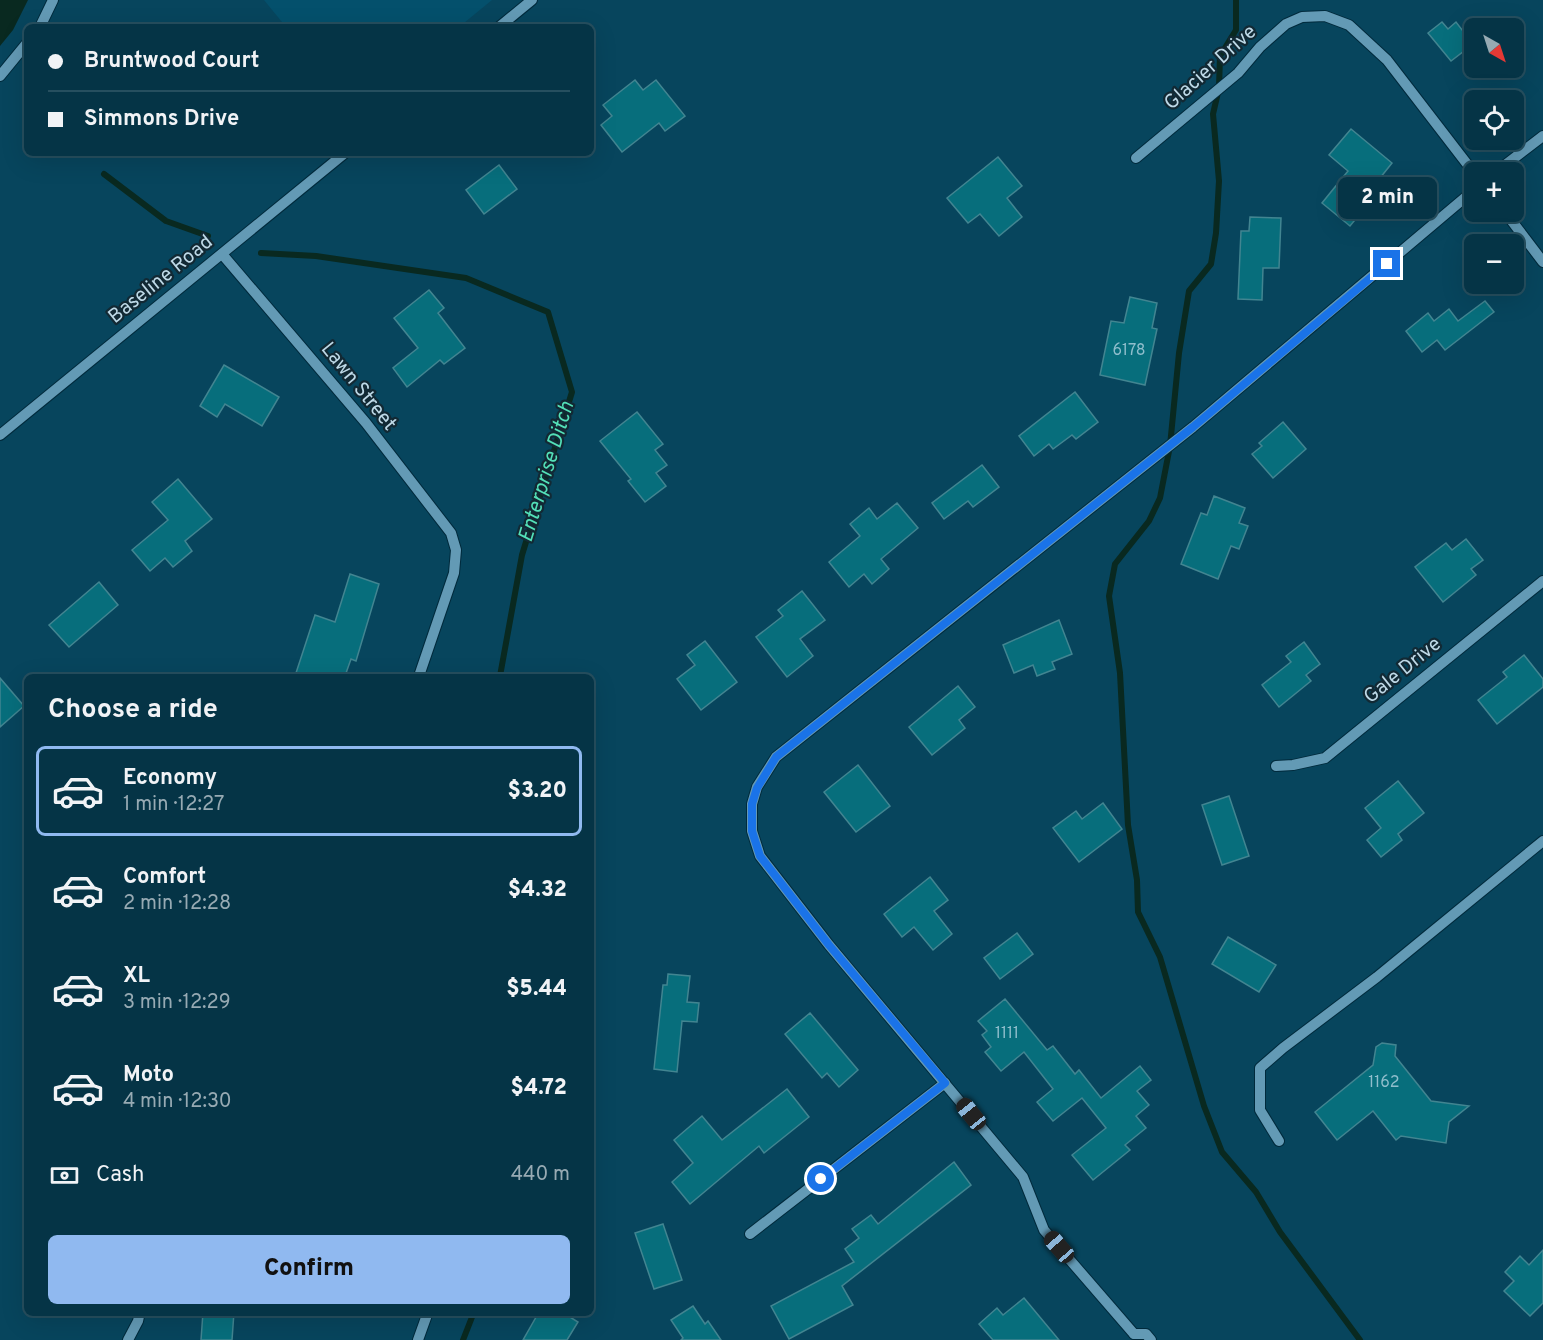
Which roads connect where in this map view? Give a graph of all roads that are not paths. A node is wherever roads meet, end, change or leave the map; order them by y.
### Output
1 (53, 0) edge
2 (532, 0) edge
3 (41, 24) edge
4 (503, 24) edge
5 (24, 47) edge
6 (0, 76) edge
7 (1543, 136) edge
8 (341, 156) edge
9 (1136, 158) dead end
10 (1466, 162) edge
11 (1509, 162) edge
12 (1464, 198) edge
13 (1513, 222) edge
14 (222, 254) junction
15 (1543, 262) edge
16 (0, 435) edge
17 (1543, 581) edge
18 (420, 674) edge
19 (1276, 766) dead end
20 (1543, 841) edge
21 (945, 1083) junction
22 (1279, 1141) dead end
23 (750, 1234) dead end
24 (139, 1316) edge
25 (427, 1316) edge
26 (1130, 1337) edge
27 (128, 1340) edge
28 (418, 1340) edge
29 (1151, 1340) edge

1 - 3 street
2 - 4 street
5 - 6 street
7 - 11 street
8 - 14 street, Baseline Road
9 - 10 street, Glacier Drive
12 - 21 street
13 - 15 street
14 - 16 street, Baseline Road
14 - 18 street, Lawn Street
17 - 19 street, Gale Drive
20 - 22 street
21 - 23 street
21 - 26 street
24 - 27 street
25 - 28 street
26 - 29 street

